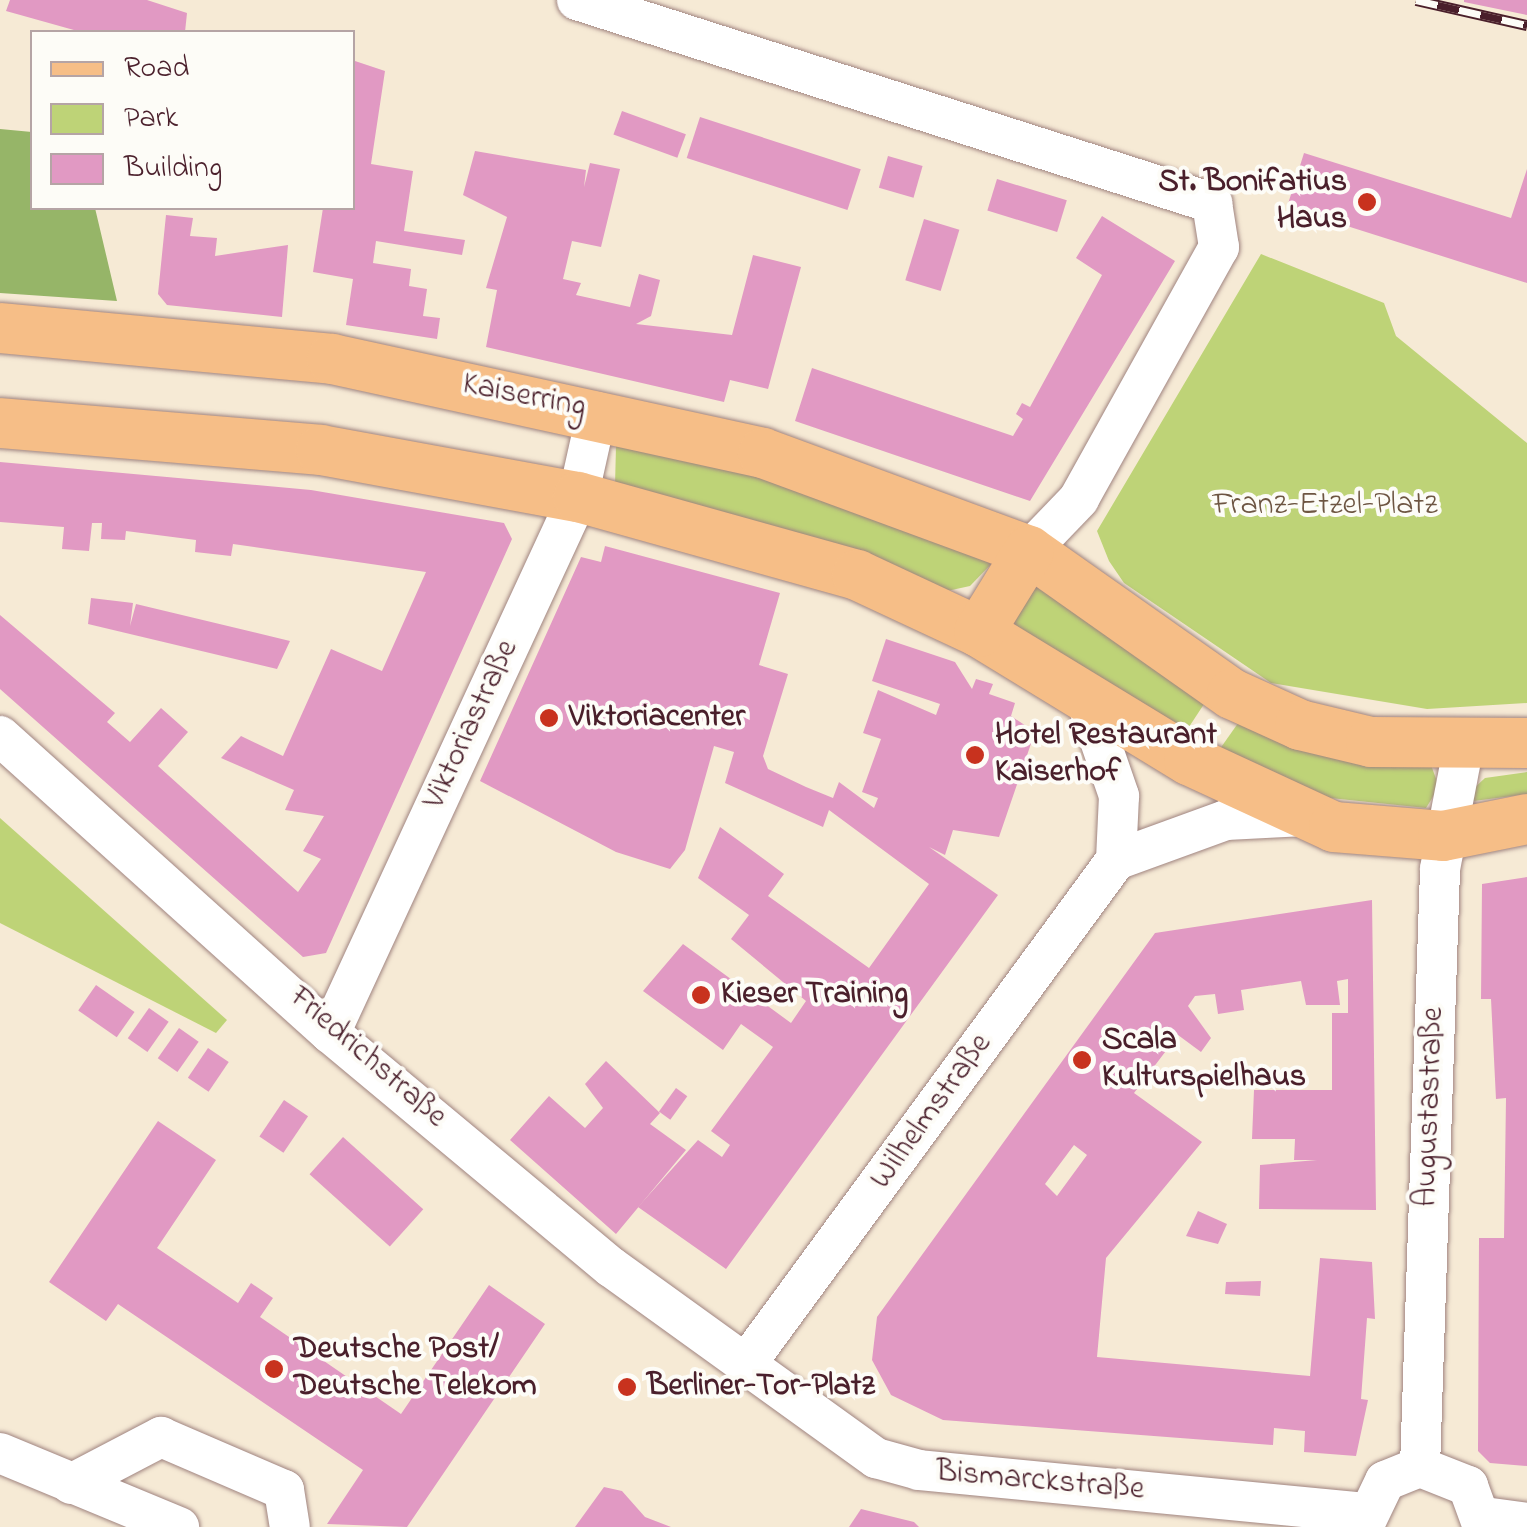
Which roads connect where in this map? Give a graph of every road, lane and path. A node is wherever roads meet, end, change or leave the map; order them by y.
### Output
1 (577, 0) edge
2 (0, 328) edge
3 (597, 412) junction
4 (0, 423) edge
5 (578, 497) junction
6 (1029, 551) junction
7 (980, 632) junction
8 (1085, 697) junction
9 (0, 736) edge
10 (1527, 744) edge
11 (1463, 749) junction
12 (1304, 816) junction
13 (1527, 819) edge
14 (1443, 836) junction
15 (1116, 860) junction
16 (330, 1033) junction
17 (746, 1364) junction
18 (0, 1453) edge
19 (1420, 1467) junction
20 (71, 1484) junction
21 (1364, 1520) edge
22 (1484, 1522) edge
23 (1527, 1523) edge
24 (179, 1527) edge
25 (290, 1527) edge

1 - 6 street
2 - 3 main road, Kaiserring
3 - 5 street, Viktoriastraße
3 - 6 main road, Kaiserring
4 - 5 main road
5 - 7 main road
5 - 16 street, Viktoriastraße
6 - 7 main road
6 - 11 main road, Kaiserring
7 - 8 main road
8 - 12 main road
8 - 15 street
9 - 16 street, Friedrichstraße
10 - 11 main road, Kaiserring
11 - 14 street, Augustastraße
12 - 14 main road
12 - 15 street
13 - 14 main road
14 - 19 street, Augustastraße
15 - 17 street, Wilhelmstraße
16 - 17 street, Friedrichstraße
17 - 21 street, Bismarckstraße
18 - 20 street
19 - 21 street
19 - 22 street
20 - 24 street
20 - 25 street
22 - 23 street

